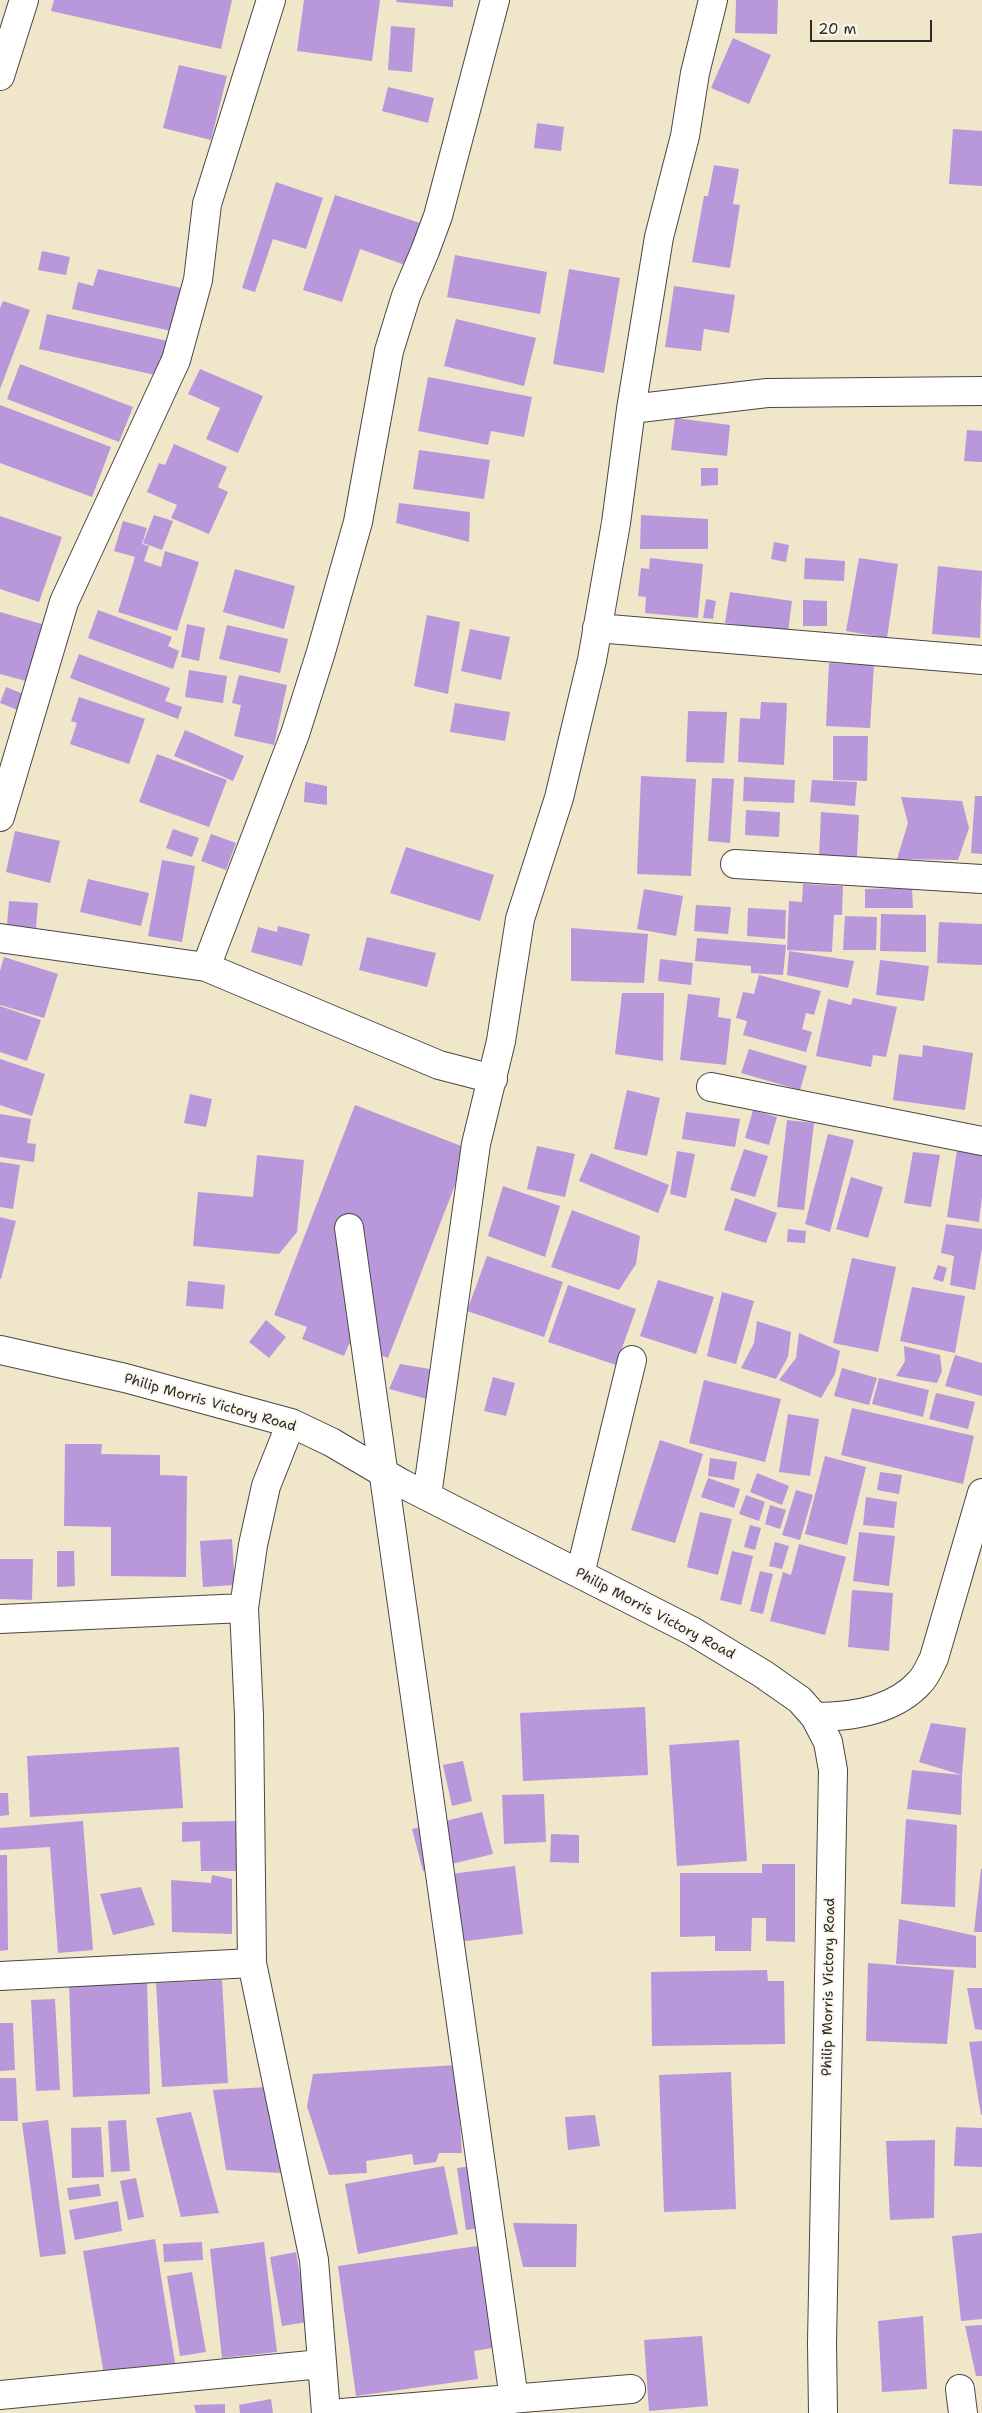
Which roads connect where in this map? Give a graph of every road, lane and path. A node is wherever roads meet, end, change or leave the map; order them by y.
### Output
1 (24, 0) edge
2 (271, 0) edge
3 (495, 0) edge
4 (713, 0) edge
5 (0, 76) edge
6 (982, 391) edge
7 (631, 410) junction
8 (597, 628) junction
9 (982, 660) edge
10 (0, 817) edge
11 (735, 864) dead end
12 (982, 879) edge
13 (0, 938) edge
14 (206, 967) junction
15 (492, 1079) junction
16 (710, 1087) dead end
17 (982, 1141) edge
18 (349, 1228) dead end
19 (0, 1350) edge
20 (632, 1360) dead end
21 (291, 1424) junction
22 (982, 1493) edge
23 (428, 1496) junction
24 (580, 1574) junction
25 (244, 1608) junction
26 (0, 1618) edge
27 (815, 1717) junction
28 (252, 1964) junction
29 (0, 1976) edge
30 (321, 2364) junction
31 (631, 2389) dead end
32 (0, 2395) edge
33 (514, 2399) junction
34 (326, 2413) edge
35 (342, 2413) edge
36 (824, 2413) edge

1 - 5 street
2 - 10 street
3 - 14 street
4 - 7 street
6 - 7 street
7 - 8 street
8 - 9 street
8 - 15 street
11 - 12 street
13 - 14 street
14 - 15 street
15 - 23 street
16 - 17 street
18 - 33 street
19 - 21 street, Philip Morris Victory Road
20 - 24 street
21 - 23 street, Philip Morris Victory Road
21 - 25 street
22 - 27 street
23 - 24 street, Philip Morris Victory Road
24 - 27 street, Philip Morris Victory Road
25 - 26 street
25 - 28 street
27 - 36 street, Philip Morris Victory Road
28 - 29 street
28 - 30 street
30 - 32 street
30 - 34 street
31 - 33 street
33 - 35 street

